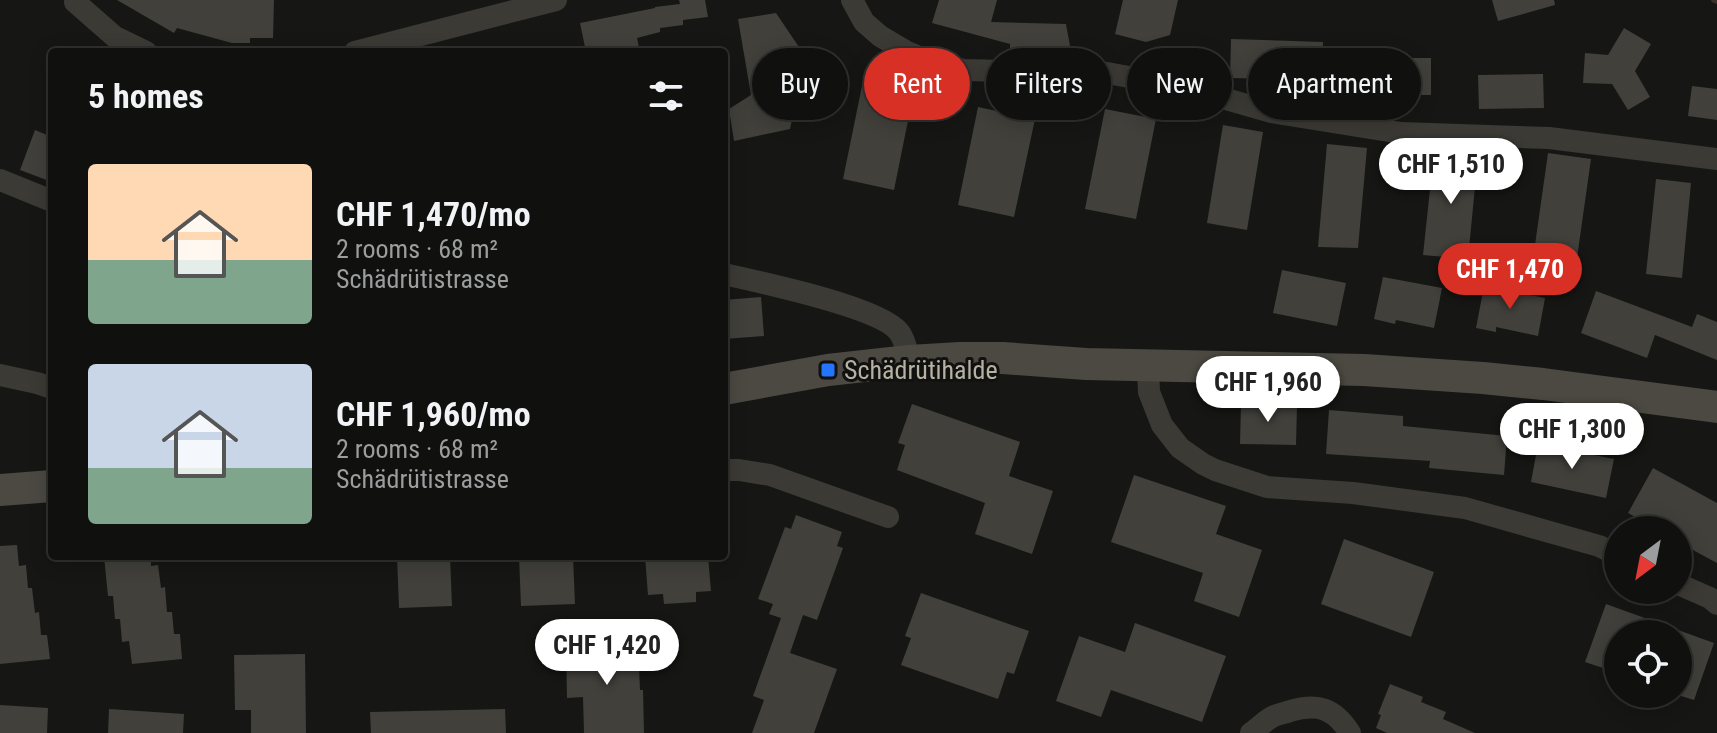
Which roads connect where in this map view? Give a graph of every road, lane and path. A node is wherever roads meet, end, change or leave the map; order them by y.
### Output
1 (556, 0) edge
2 (852, 0) edge
3 (75, 2) dead end
4 (138, 48) edge
5 (370, 48) edge
6 (1717, 159) edge
7 (0, 180) edge
8 (48, 199) edge
9 (728, 275) edge
10 (909, 361) junction
11 (1148, 365) junction
12 (0, 375) edge
13 (48, 387) edge
14 (728, 388) edge
15 (1717, 407) edge
16 (728, 470) edge
17 (48, 486) edge
18 (0, 490) edge
19 (888, 517) dead end
20 (1604, 548) edge
21 (1692, 590) edge
22 (1717, 604) edge
23 (1251, 733) edge
24 (1350, 733) edge

1 - 5 street
2 - 6 street
3 - 4 street
7 - 8 street
9 - 10 street
10 - 11 main road
10 - 14 main road
11 - 15 main road
11 - 20 street
12 - 13 street
16 - 19 street
17 - 18 main road
21 - 22 street
23 - 24 street

